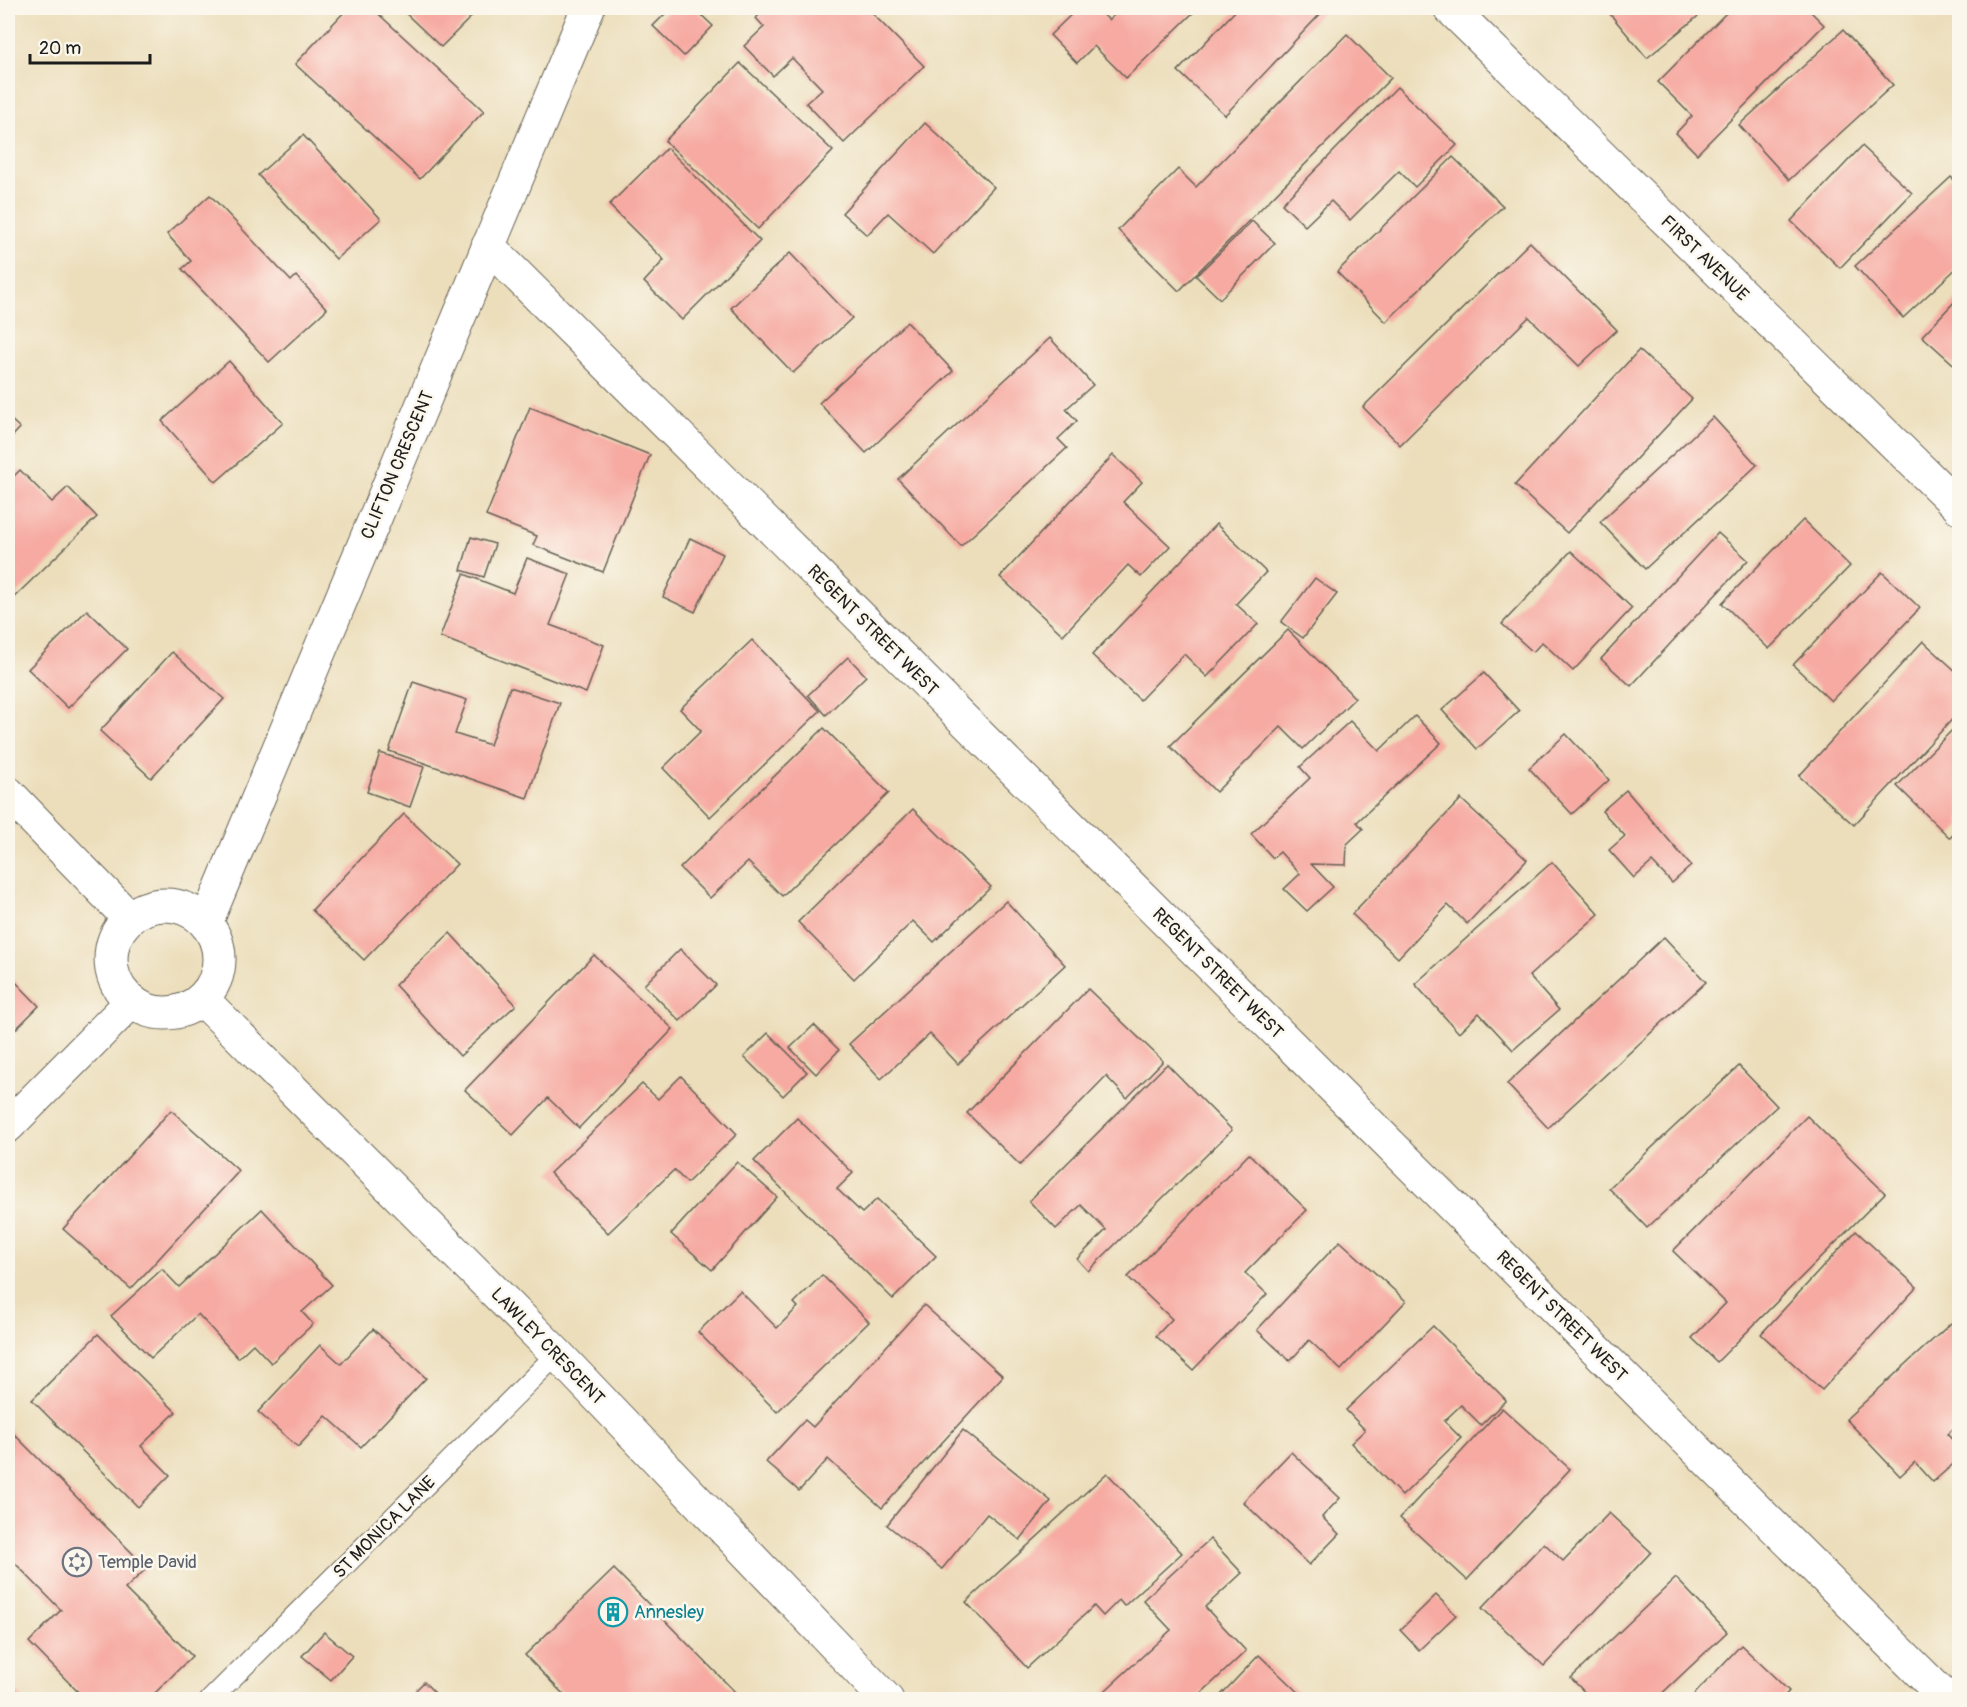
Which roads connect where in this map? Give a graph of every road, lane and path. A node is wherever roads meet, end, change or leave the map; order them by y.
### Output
1 (588, 8) edge
2 (1450, 8) edge
3 (488, 246) junction
4 (1959, 508) edge
5 (8, 793) edge
6 (129, 918) junction
7 (206, 923) junction
8 (202, 999) junction
9 (132, 1001) junction
10 (8, 1126) edge
11 (557, 1354) junction
12 (210, 1700) edge
13 (886, 1700) edge
14 (1948, 1700) edge

1 - 3 street, CLIFTON CRESCENT
2 - 4 street, FIRST AVENUE
3 - 7 street, CLIFTON CRESCENT
3 - 14 street, REGENT STREET WEST
5 - 6 street
6 - 7 street
6 - 9 street
7 - 8 street
8 - 9 street
8 - 11 street, LAWLEY CRESCENT
9 - 10 street
11 - 12 lane, ST MONICA LANE
11 - 13 street, LAWLEY CRESCENT

